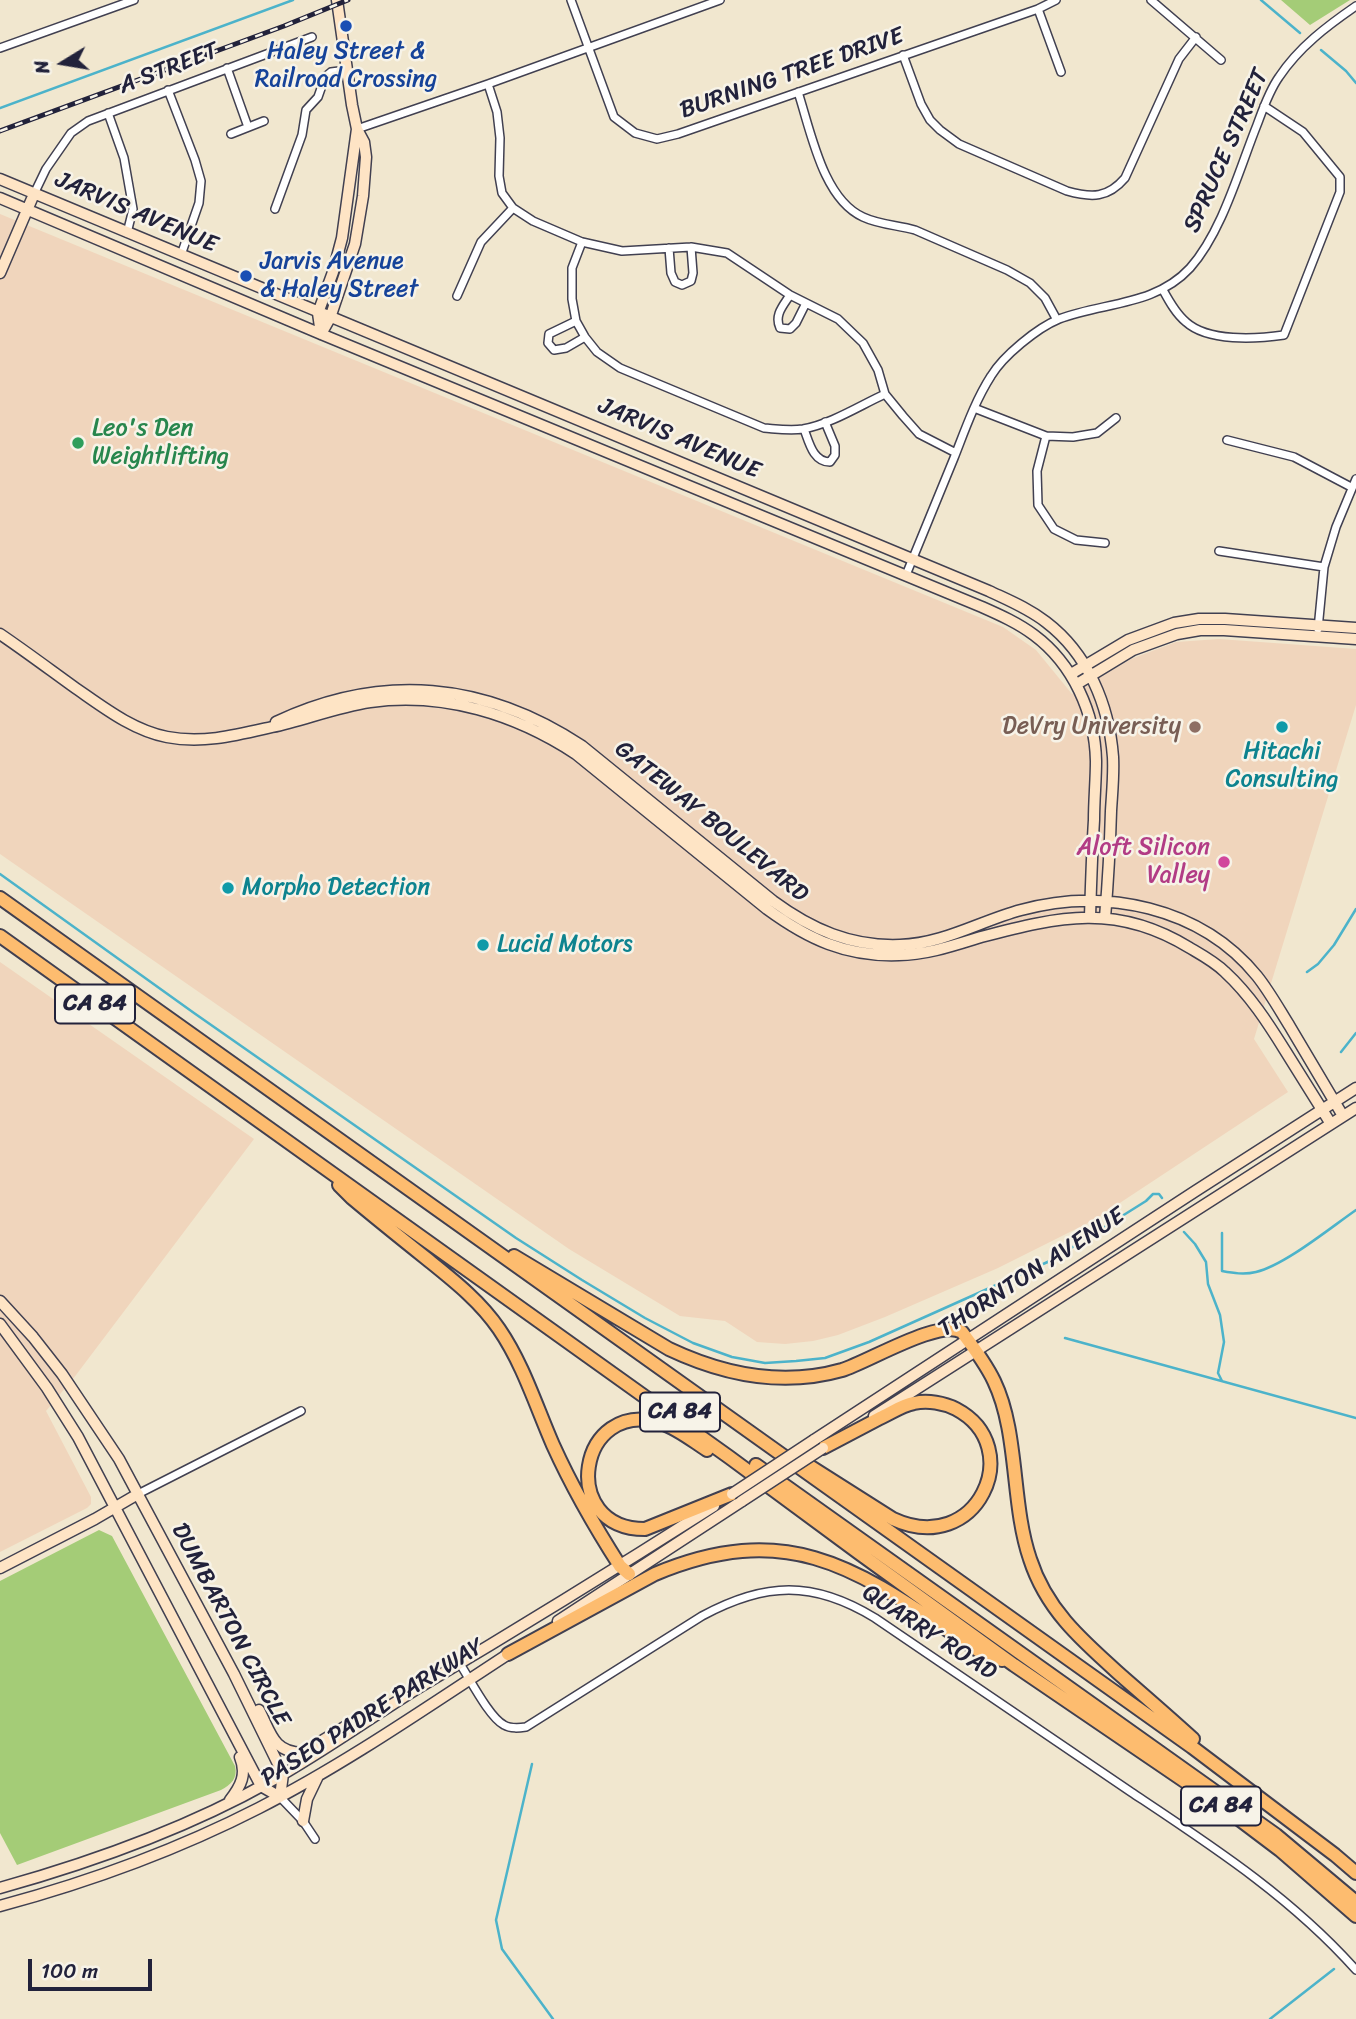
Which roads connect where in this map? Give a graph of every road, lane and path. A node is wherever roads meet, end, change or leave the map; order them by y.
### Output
1 (134, 0) edge
2 (337, 0) edge
3 (572, 0) edge
4 (720, 0) edge
5 (1056, 0) edge
6 (1151, 0) edge
7 (1356, 6) edge
8 (1038, 9) junction
9 (312, 37) dead end
10 (1196, 37) junction
11 (587, 47) junction
12 (0, 48) edge
13 (903, 55) junction
14 (1221, 60) dead end
15 (227, 68) junction
16 (346, 70) junction
17 (1061, 72) dead end
18 (488, 85) junction
19 (168, 90) junction
20 (798, 92) junction
21 (1264, 106) junction
22 (108, 113) junction
23 (264, 121) dead end
24 (248, 127) junction
25 (357, 129) junction
26 (231, 134) dead end
27 (0, 179) edge
28 (34, 194) junction
29 (0, 198) edge
30 (513, 208) junction
31 (275, 209) dead end
32 (27, 210) junction
33 (127, 233) junction
34 (582, 242) junction
35 (691, 247) junction
36 (670, 248) junction
37 (181, 255) junction
38 (0, 273) edge
39 (1163, 290) junction
40 (790, 295) junction
41 (457, 296) dead end
42 (806, 303) junction
43 (318, 313) junction
44 (330, 318) junction
45 (1057, 320) junction
46 (576, 321) junction
47 (321, 334) junction
48 (585, 337) junction
49 (885, 394) junction
50 (974, 408) junction
51 (1116, 418) dead end
52 (825, 422) junction
53 (804, 429) junction
54 (1046, 436) junction
55 (1227, 440) dead end
56 (956, 453) junction
57 (1356, 479) edge
58 (1351, 487) junction
59 (1105, 543) dead end
60 (1219, 551) dead end
61 (912, 559) junction
62 (1324, 567) junction
63 (906, 575) junction
64 (1356, 628) edge
65 (1318, 631) junction
66 (0, 635) edge
67 (1356, 639) edge
68 (1088, 670) junction
69 (1074, 679) junction
70 (257, 731) junction
71 (0, 898) edge
72 (1090, 900) junction
73 (1107, 902) junction
74 (1090, 917) junction
75 (1105, 918) junction
76 (0, 927) edge
77 (0, 936) edge
78 (1356, 1088) edge
79 (1335, 1102) junction
80 (1356, 1108) edge
81 (1322, 1110) junction
82 (1343, 1116) junction
83 (1331, 1124) junction
84 (323, 1166) junction
85 (424, 1200) junction
86 (0, 1301) edge
87 (0, 1324) edge
88 (971, 1345) junction
89 (695, 1394) junction
90 (301, 1411) dead end
91 (819, 1444) junction
92 (138, 1494) junction
93 (737, 1497) junction
94 (114, 1508) junction
95 (859, 1553) junction
96 (0, 1568) edge
97 (624, 1570) junction
98 (508, 1654) junction
99 (460, 1664) junction
100 (1014, 1665) junction
101 (234, 1674) junction
102 (470, 1679) junction
103 (420, 1688) junction
104 (229, 1727) junction
105 (1223, 1769) junction
106 (283, 1774) junction
107 (318, 1776) junction
108 (261, 1786) junction
109 (280, 1797) junction
110 (228, 1803) junction
111 (303, 1821) junction
112 (315, 1839) dead end
113 (1356, 1873) edge
114 (0, 1888) edge
115 (1356, 1902) edge
116 (0, 1906) edge
117 (1356, 1916) edge
118 (1356, 1970) edge

1 - 12 street
2 - 16 main road
3 - 11 street, BURNING TREE DRIVE
4 - 11 street
5 - 8 street, BURNING TREE DRIVE
6 - 10 street
7 - 21 street, SPRUCE STREET
8 - 13 street, BURNING TREE DRIVE
8 - 17 street
9 - 15 street, A STREET
10 - 13 street
10 - 14 street
11 - 18 street
11 - 20 street, BURNING TREE DRIVE
13 - 20 street, BURNING TREE DRIVE
15 - 19 street, A STREET
15 - 24 street
16 - 25 main road
16 - 31 street
18 - 25 street
18 - 30 street
19 - 22 street, A STREET
19 - 37 street
20 - 45 street
21 - 39 street, SPRUCE STREET
21 - 39 street
22 - 28 street, A STREET
22 - 33 street
23 - 24 street
24 - 26 street
25 - 43 main road
25 - 44 main road
27 - 28 main road, JARVIS AVENUE
28 - 32 main road
28 - 33 main road, JARVIS AVENUE
29 - 32 main road, JARVIS AVENUE
30 - 34 street
30 - 41 street
32 - 38 main road
32 - 47 main road, JARVIS AVENUE
33 - 37 main road, JARVIS AVENUE
34 - 36 street
34 - 46 street
35 - 36 street
35 - 36 street
35 - 40 street
37 - 43 main road, JARVIS AVENUE
39 - 45 street, SPRUCE STREET
40 - 42 street
40 - 42 street
42 - 49 street
43 - 44 main road, JARVIS AVENUE
43 - 47 main road
44 - 47 main road
44 - 61 main road, JARVIS AVENUE
45 - 50 street, SPRUCE STREET
46 - 48 street
46 - 48 street
47 - 63 main road, JARVIS AVENUE
48 - 53 street
49 - 52 street
49 - 56 street
50 - 54 street
50 - 56 street, SPRUCE STREET
51 - 54 street
52 - 53 street
52 - 53 street
54 - 59 street
55 - 58 street
56 - 61 street, SPRUCE STREET
57 - 58 street
58 - 62 street
60 - 62 street
61 - 63 street, SPRUCE STREET
61 - 68 main road, JARVIS AVENUE
62 - 65 street
63 - 69 main road, JARVIS AVENUE
64 - 65 main road
65 - 67 main road
65 - 68 main road
66 - 70 main road, GATEWAY BOULEVARD
68 - 69 main road
68 - 73 main road, JARVIS AVENUE
69 - 72 main road, JARVIS AVENUE
70 - 72 main road, GATEWAY BOULEVARD
70 - 74 main road, GATEWAY BOULEVARD
71 - 85 highway, CA 84
72 - 73 main road, GATEWAY BOULEVARD
72 - 74 main road, JARVIS AVENUE
73 - 75 main road, JARVIS AVENUE
73 - 79 main road, GATEWAY BOULEVARD
74 - 75 main road, GATEWAY BOULEVARD
75 - 81 main road, GATEWAY BOULEVARD
76 - 115 highway, CA 84
77 - 84 highway, CA 84
78 - 79 main road, THORNTON AVENUE
79 - 81 main road, THORNTON AVENUE
79 - 82 main road, GATEWAY BOULEVARD
80 - 82 main road, THORNTON AVENUE
81 - 83 main road, GATEWAY BOULEVARD
81 - 88 main road, THORNTON AVENUE
82 - 83 main road, THORNTON AVENUE
83 - 88 main road, THORNTON AVENUE
84 - 95 highway, CA 84
84 - 97 highway
85 - 88 highway
85 - 89 highway, CA 84
86 - 92 main road, DUMBARTON CIRCLE
87 - 94 main road, DUMBARTON CIRCLE
88 - 91 main road, THORNTON AVENUE
88 - 105 highway
89 - 91 highway
89 - 105 highway, CA 84
90 - 92 street
91 - 93 main road, THORNTON AVENUE, bridge
92 - 94 main road
92 - 101 main road, DUMBARTON CIRCLE
93 - 95 highway
93 - 97 main road, PASEO PADRE PARKWAY
94 - 96 main road
94 - 104 main road, DUMBARTON CIRCLE
95 - 100 highway, CA 84
97 - 98 main road, PASEO PADRE PARKWAY
97 - 99 main road, PASEO PADRE PARKWAY
98 - 100 highway
98 - 102 main road, PASEO PADRE PARKWAY
99 - 102 street, QUARRY ROAD
99 - 103 main road, PASEO PADRE PARKWAY
100 - 117 highway, CA 84
101 - 103 main road
101 - 106 main road, DUMBARTON CIRCLE
102 - 107 main road, PASEO PADRE PARKWAY
102 - 118 street, QUARRY ROAD
103 - 106 main road, PASEO PADRE PARKWAY
104 - 108 main road, DUMBARTON CIRCLE
104 - 110 main road
105 - 113 highway, CA 84
106 - 108 main road, PASEO PADRE PARKWAY
106 - 109 main road
107 - 109 main road, PASEO PADRE PARKWAY
107 - 111 main road
108 - 109 main road
108 - 110 main road, PASEO PADRE PARKWAY
109 - 111 street
109 - 116 main road, PASEO PADRE PARKWAY
110 - 114 main road, PASEO PADRE PARKWAY
111 - 112 street

